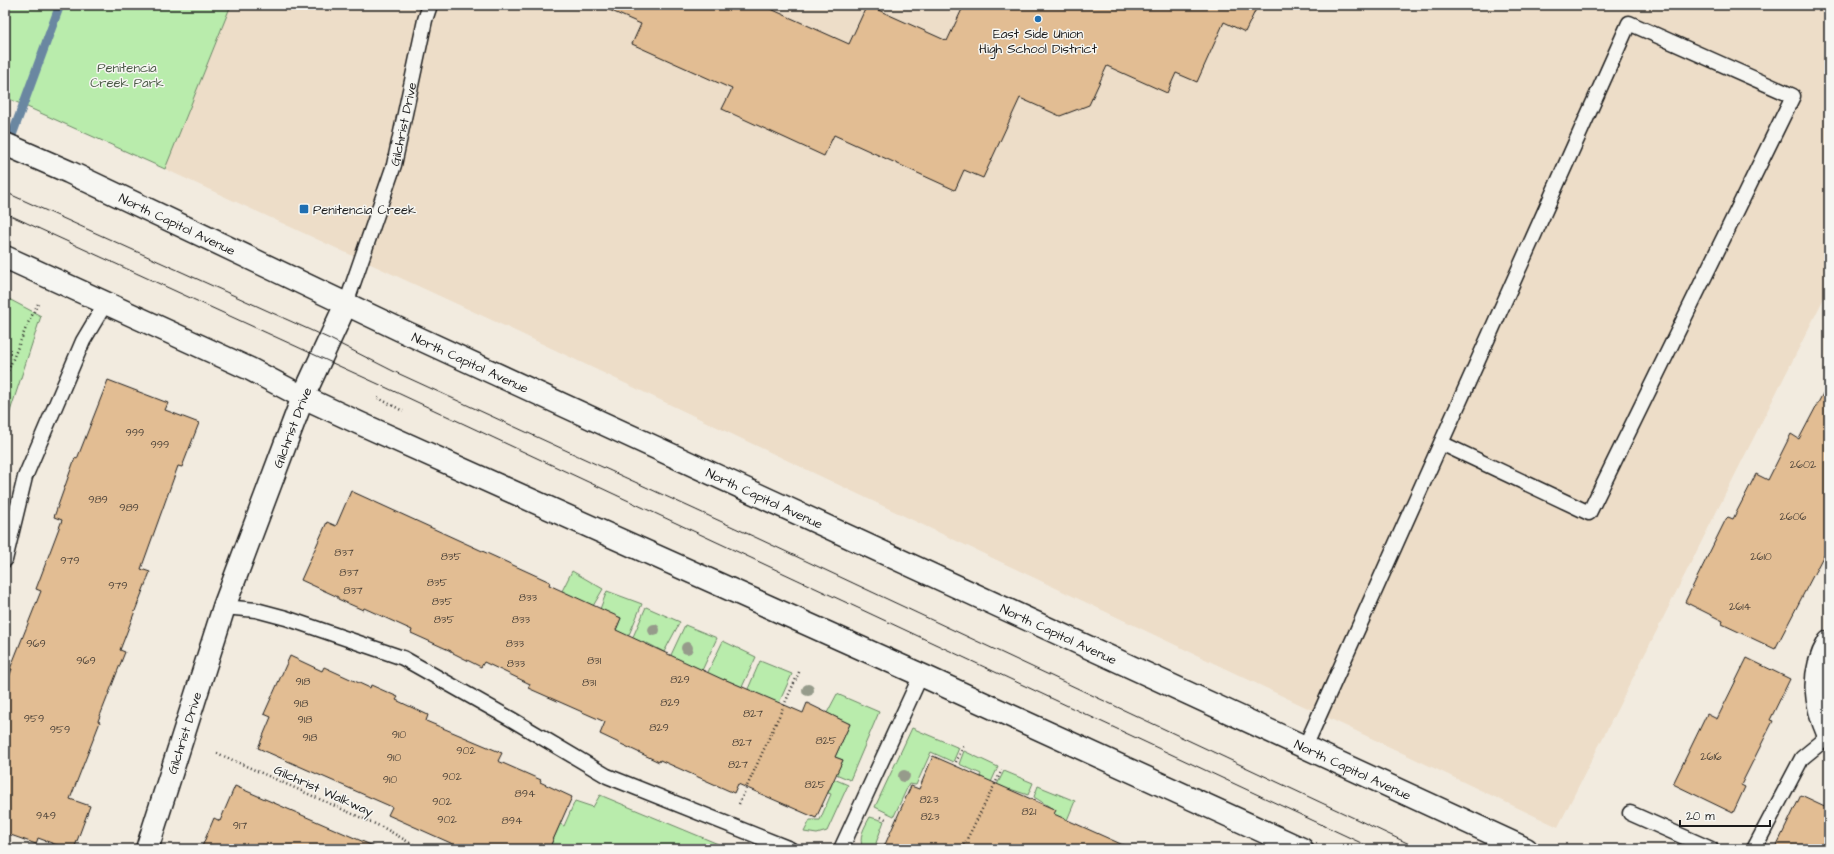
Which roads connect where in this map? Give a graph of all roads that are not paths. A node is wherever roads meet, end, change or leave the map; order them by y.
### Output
1 (430, 5) edge
2 (5, 144) edge
3 (13, 261) edge
4 (105, 304) junction
5 (346, 304) junction
6 (303, 397) junction
7 (1441, 443) junction
8 (5, 560) edge
9 (224, 608) junction
10 (1829, 642) edge
11 (921, 675) junction
12 (1829, 736) edge
13 (1305, 747) junction
14 (1630, 813) dead end
15 (147, 849) edge
16 (790, 849) edge
17 (841, 849) edge
18 (1302, 849) edge
19 (1526, 849) edge
20 (1711, 849) edge
21 (1754, 849) edge

1 - 5 lane, Gilchrist Drive
2 - 5 main road, North Capitol Avenue
3 - 4 main road
4 - 6 main road
4 - 8 lane
5 - 6 main road, Gilchrist Drive
5 - 13 main road, North Capitol Avenue
6 - 9 main road, Gilchrist Drive
6 - 11 main road
7 - 7 lane
7 - 13 lane
9 - 15 main road, Gilchrist Drive
9 - 16 lane
10 - 12 main road
11 - 17 lane
11 - 18 main road
12 - 21 lane
13 - 19 main road, North Capitol Avenue
14 - 20 lane

